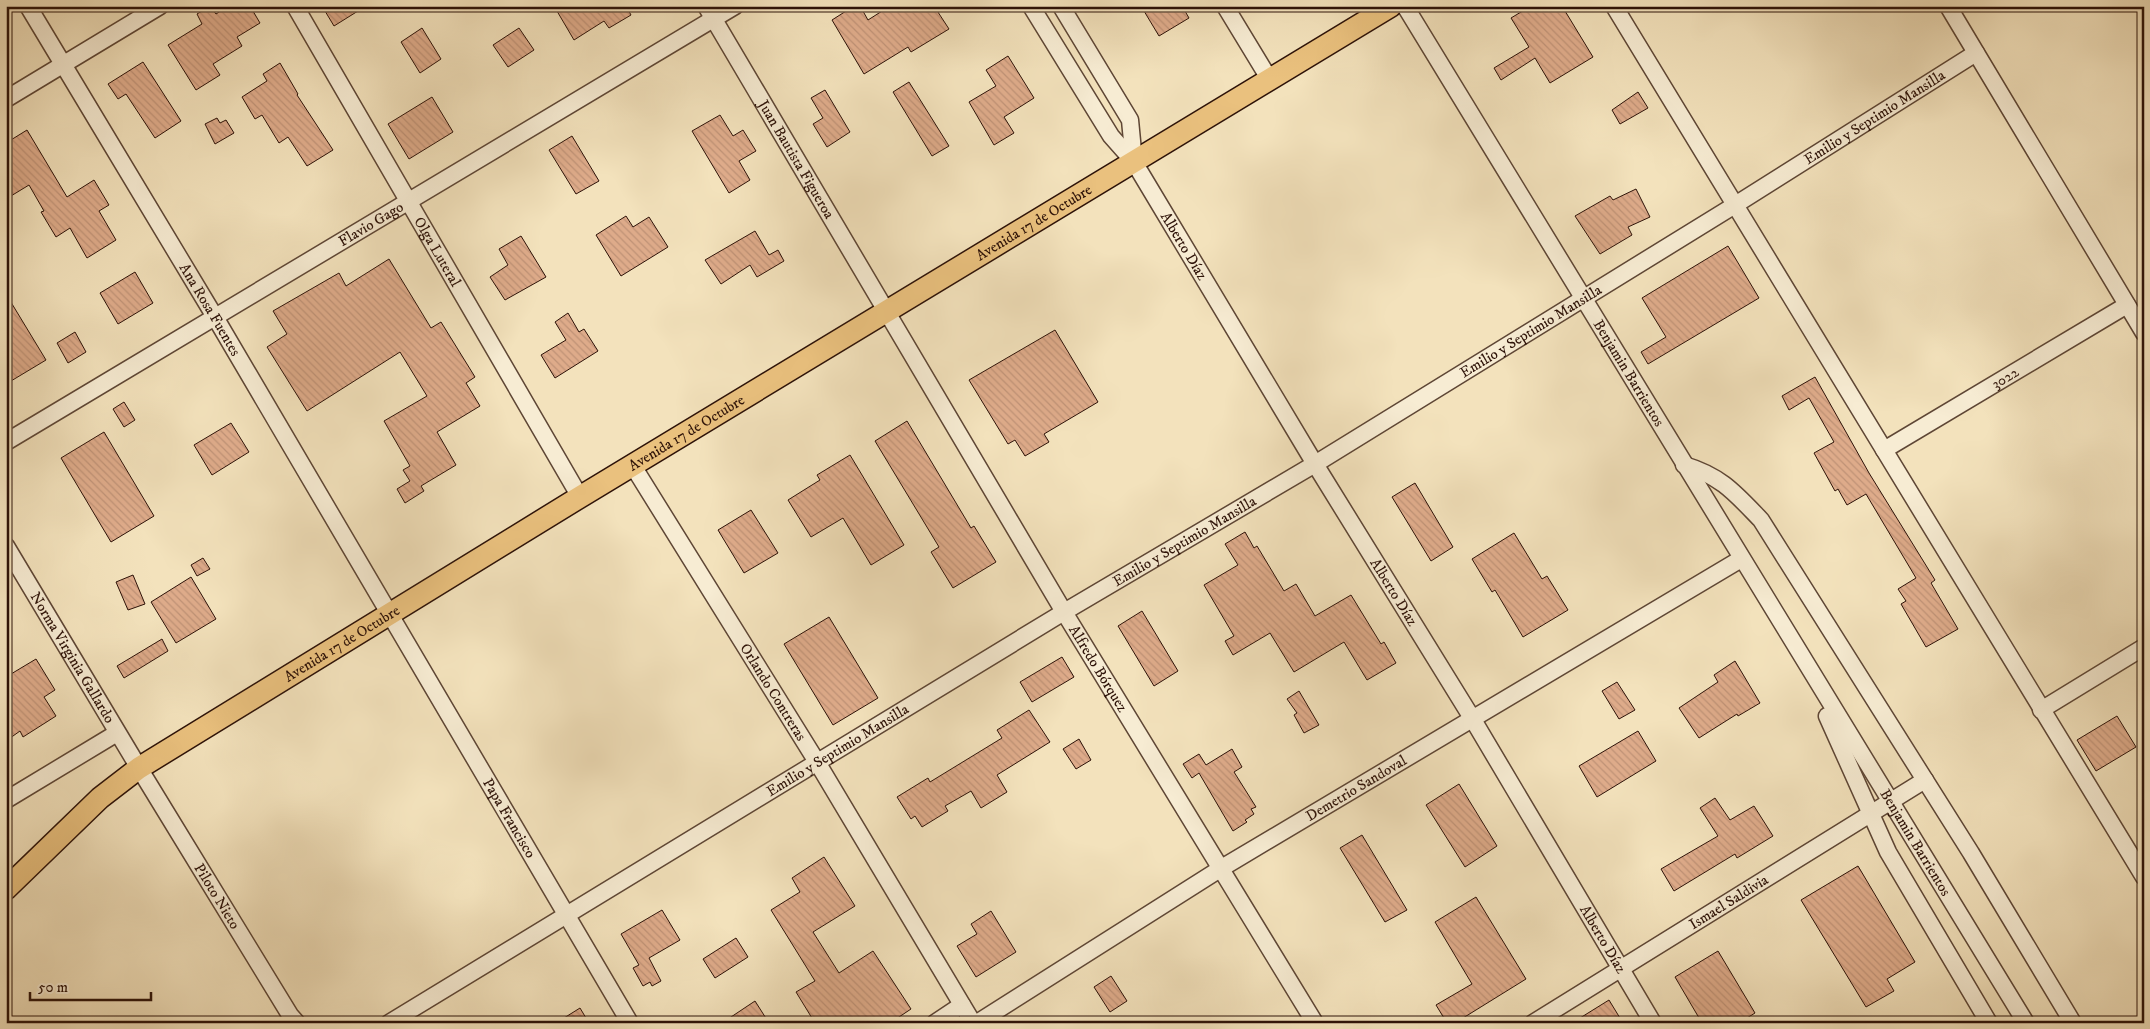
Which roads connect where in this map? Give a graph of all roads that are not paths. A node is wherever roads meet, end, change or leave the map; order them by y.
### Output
1 (28, 6) edge
2 (160, 6) edge
3 (295, 6) edge
4 (735, 6) edge
5 (1031, 6) edge
6 (1061, 6) edge
7 (1225, 6) edge
8 (1391, 6) edge
9 (1405, 6) edge
10 (1614, 6) edge
11 (1948, 6) edge
12 (710, 13) edge
13 (1976, 53) junction
14 (64, 65) junction
15 (1270, 80) junction
16 (6, 99) edge
17 (1134, 162) junction
18 (410, 201) junction
19 (1734, 205) junction
20 (1583, 299) junction
21 (2127, 305) junction
22 (886, 312) junction
23 (215, 317) junction
24 (2144, 333) edge
25 (6, 442) edge
26 (1884, 450) junction
27 (1315, 464) junction
28 (1684, 465) junction
29 (633, 466) junction
30 (580, 497) junction
31 (6, 546) edge
32 (1741, 559) junction
33 (1064, 612) junction
34 (389, 614) junction
35 (2144, 647) edge
36 (1804, 663) junction
37 (2041, 710) junction
38 (1472, 718) junction
39 (117, 732) junction
40 (817, 762) junction
41 (139, 768) junction
42 (1925, 780) junction
43 (6, 800) edge
44 (1890, 802) junction
45 (1870, 815) junction
46 (1220, 869) junction
47 (2144, 877) edge
48 (6, 889) edge
49 (566, 914) junction
50 (1620, 969) junction
51 (962, 1005) junction
52 (297, 1023) edge
53 (389, 1023) edge
54 (630, 1023) edge
55 (935, 1023) edge
56 (975, 1023) edge
57 (1315, 1023) edge
58 (1533, 1023) edge
59 (1653, 1023) edge
60 (1989, 1023) edge
61 (2026, 1023) edge
62 (2073, 1023) edge

1 - 14 street, Ana Rosa Fuentes
2 - 14 street
3 - 18 street, Olga Luteral
4 - 12 street, Flavio Gago
5 - 17 street
6 - 17 street
7 - 15 street
8 - 15 main road, Avenida 17 de Octubre
9 - 20 street, Benjamin Barrientos
10 - 19 street
11 - 13 street
12 - 18 street, Flavio Gago
12 - 22 street, Juan Bautista Figueroa
13 - 19 street, Emilio y Septimio Mansilla
13 - 21 street
14 - 16 street
14 - 23 street, Ana Rosa Fuentes
15 - 17 main road, Avenida 17 de Octubre
17 - 22 main road, Avenida 17 de Octubre
17 - 27 street, Alberto Díaz
18 - 23 street, Flavio Gago
18 - 30 street, Olga Luteral
19 - 20 street, Emilio y Septimio Mansilla
19 - 26 street
20 - 27 street, Emilio y Septimio Mansilla
20 - 28 street, Benjamin Barrientos
21 - 24 street
21 - 26 street, 3022
22 - 29 main road, Avenida 17 de Octubre
22 - 33 street, Alfredo Bórquez
23 - 25 street, Flavio Gago
23 - 34 street, Ana Rosa Fuentes
26 - 37 street
27 - 33 street, Emilio y Septimio Mansilla
27 - 38 street, Alberto Díaz
28 - 32 street, Benjamin Barrientos
28 - 42 street
29 - 30 main road, Avenida 17 de Octubre
29 - 40 street, Orlando Contreras
30 - 34 main road, Avenida 17 de Octubre
31 - 39 street, Norma Virginia Gallardo
32 - 36 street, Benjamin Barrientos
32 - 38 street, Demetrio Sandoval
33 - 40 street, Emilio y Septimio Mansilla
33 - 46 street, Alfredo Bórquez
34 - 41 main road, Avenida 17 de Octubre
34 - 49 street, Papa Francisco
35 - 37 street
36 - 44 street, Benjamin Barrientos
36 - 45 street, Benjamin Barrientos
37 - 47 street
38 - 46 street, Demetrio Sandoval
38 - 50 street, Alberto Díaz
39 - 41 street, Norma Virginia Gallardo
39 - 43 street
40 - 49 street, Emilio y Septimio Mansilla
40 - 51 street, Orlando Contreras
41 - 48 main road, Avenida 17 de Octubre
41 - 52 street, Piloto Nieto
42 - 44 street, Ismael Saldivia
42 - 62 street
44 - 45 street, Ismael Saldivia
44 - 61 street, Benjamin Barrientos
45 - 50 street, Ismael Saldivia
45 - 60 street, Benjamin Barrientos
46 - 56 street, Demetrio Sandoval
46 - 57 street, Alfredo Bórquez
49 - 53 street, Emilio y Septimio Mansilla
49 - 54 street, Papa Francisco
50 - 58 street, Ismael Saldivia
50 - 59 street, Alberto Díaz
51 - 55 street
51 - 56 street, Orlando Contreras

